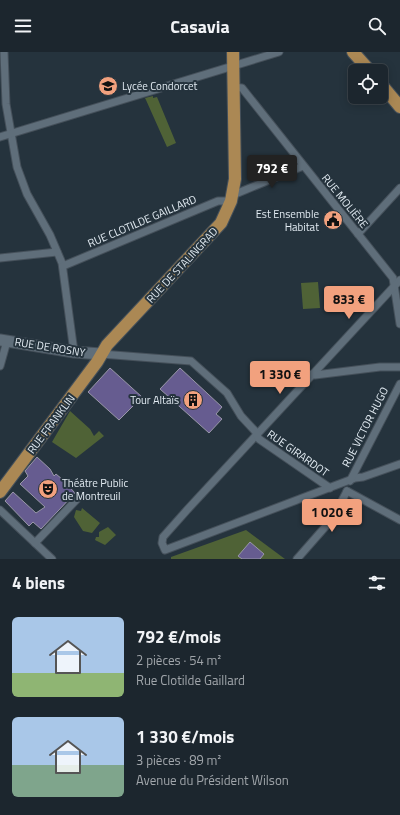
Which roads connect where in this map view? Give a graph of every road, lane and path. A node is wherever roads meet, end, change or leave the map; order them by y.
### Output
1 (4, 52) edge
2 (226, 52) edge
3 (233, 52) edge
4 (279, 52) edge
5 (353, 52) edge
6 (364, 64) edge
7 (232, 67) junction
8 (234, 87) junction
9 (388, 92) edge
10 (400, 107) edge
11 (10, 134) junction
12 (0, 138) edge
13 (303, 166) junction
14 (400, 188) edge
15 (232, 198) junction
16 (358, 234) junction
17 (58, 252) junction
18 (0, 258) edge
19 (63, 266) junction
20 (398, 283) edge
21 (400, 324) edge
22 (4, 340) edge
23 (74, 352) junction
24 (101, 354) junction
25 (0, 366) edge
26 (400, 367) edge
27 (312, 374) junction
28 (400, 384) edge
29 (256, 435) junction
30 (400, 464) edge
31 (347, 486) junction
32 (330, 488) junction
33 (0, 492) edge
34 (321, 493) junction
35 (80, 496) dead end
36 (0, 510) edge
37 (400, 520) edge
38 (35, 543) junction
39 (52, 559) edge
40 (297, 559) edge

1 - 11 street
2 - 7 main road, RUE DE STALINGRAD
3 - 7 main road, RUE DE STALINGRAD
4 - 7 street
5 - 6 main road
7 - 8 main road, RUE DE STALINGRAD
7 - 11 street
8 - 13 street, RUE MOLIÈRE
8 - 15 main road, RUE DE STALINGRAD
9 - 10 main road
11 - 12 street
11 - 17 street
13 - 15 street, RUE CLOTILDE GAILLARD
13 - 16 street, RUE MOLIÈRE
14 - 16 street
15 - 19 street, RUE CLOTILDE GAILLARD
15 - 24 main road, RUE DE STALINGRAD
16 - 20 street, RUE MOLIÈRE
17 - 18 street
17 - 19 street
19 - 23 street
20 - 21 street, RUE MOLIÈRE
20 - 27 street
22 - 23 main road, RUE DE ROSNY
22 - 25 street
23 - 24 main road, RUE DE ROSNY
24 - 29 street, RUE GIRARDOT
24 - 33 main road, RUE FRANKLIN
26 - 27 street
27 - 29 street
28 - 31 street, RUE VICTOR HUGO
29 - 32 street, RUE GIRARDOT
29 - 34 street
30 - 31 street
31 - 32 street
31 - 34 street
31 - 37 street
31 - 40 street, RUE VICTOR HUGO
32 - 34 street
35 - 38 street
36 - 38 street
38 - 39 street

